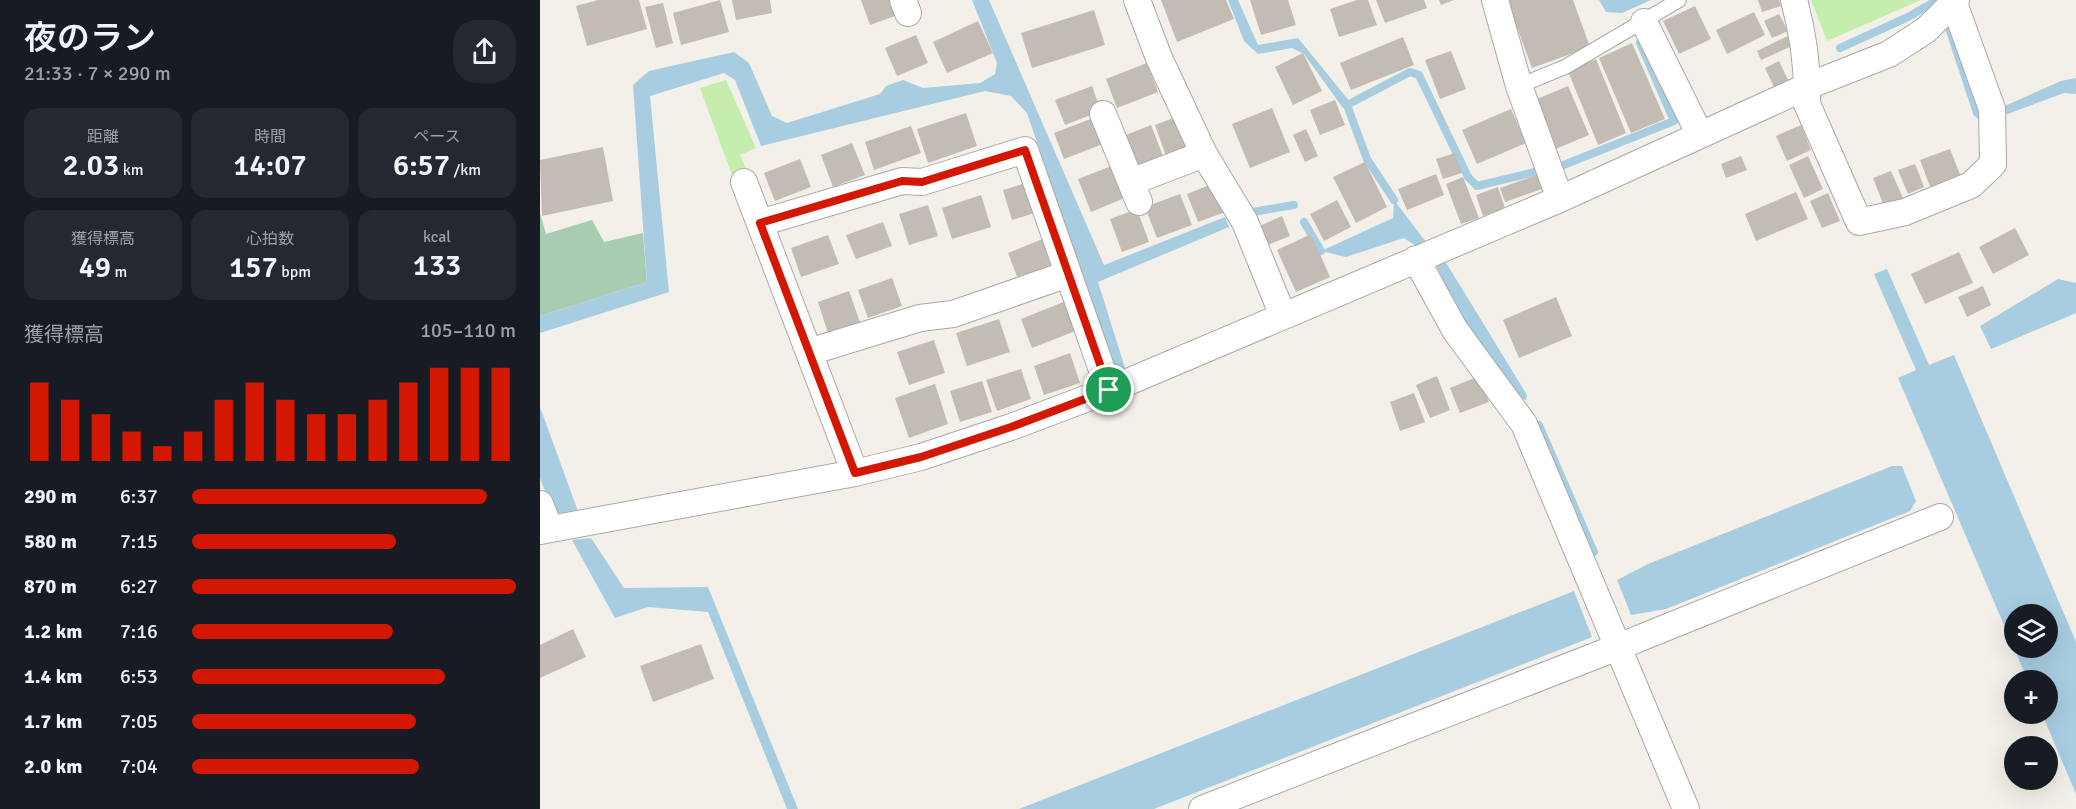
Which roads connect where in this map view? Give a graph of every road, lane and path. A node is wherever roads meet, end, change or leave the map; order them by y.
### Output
1 (1137, 0) edge
2 (1495, 0) edge
3 (1679, 0) edge
4 (1794, 0) edge
5 (1955, 1) edge
6 (1644, 22) junction
7 (1519, 86) junction
8 (1808, 86) junction
9 (1103, 114) dead end
10 (1700, 135) junction
11 (1204, 154) junction
12 (744, 182) dead end
13 (1560, 200) junction
14 (760, 223) junction
15 (1416, 259) junction
16 (1068, 274) junction
17 (1283, 316) junction
18 (809, 352) junction
19 (1109, 390) junction
20 (855, 473) junction
21 (540, 504) edge
22 (1940, 517) dead end
23 (545, 530) edge
24 (1618, 647) junction
25 (1202, 809) edge
26 (1686, 809) edge

1 - 11 street
2 - 7 street
3 - 6 lane
4 - 8 street
5 - 8 street
5 - 8 street
6 - 7 lane
6 - 10 street
7 - 13 street
8 - 10 street
9 - 11 street
10 - 13 street
11 - 17 street
12 - 14 street
13 - 15 street
14 - 16 street
14 - 18 street
15 - 17 street
15 - 24 street
16 - 18 street
16 - 19 street
17 - 19 street
18 - 20 street
19 - 20 street
20 - 23 street
21 - 23 street
22 - 24 street
24 - 25 street
24 - 26 street

